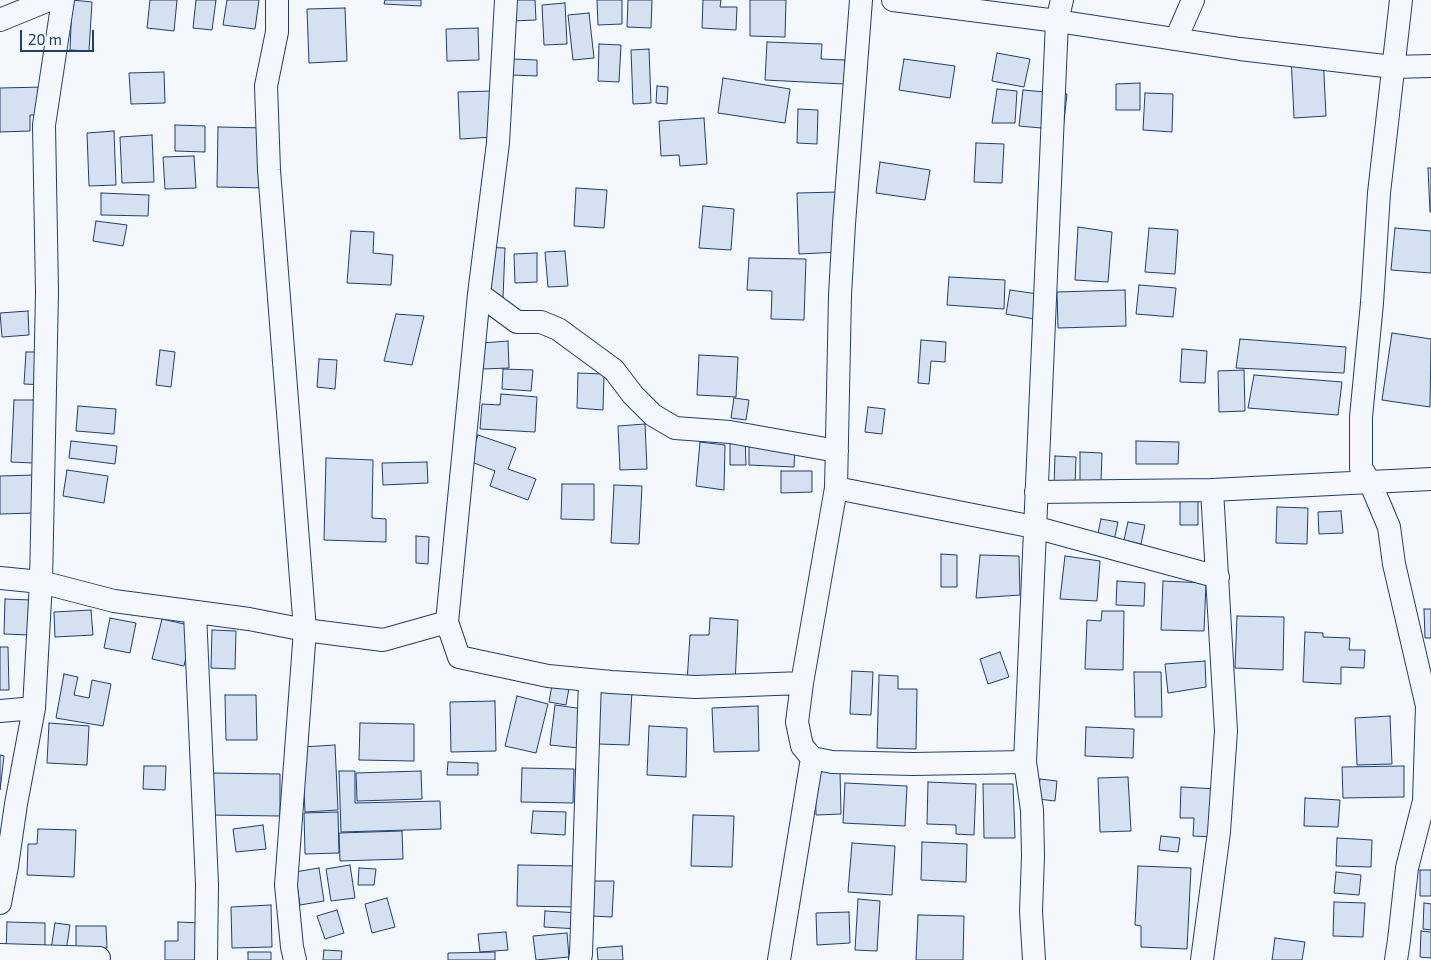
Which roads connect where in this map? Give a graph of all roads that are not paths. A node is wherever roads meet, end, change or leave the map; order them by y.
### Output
1 (48, 0) edge
2 (63, 0) edge
3 (277, 0) edge
4 (506, 0) edge
5 (861, 0) edge
6 (893, 0) edge
7 (1193, 0) edge
8 (1401, 0) edge
9 (1060, 10) edge
10 (0, 20) edge
11 (1176, 39) junction
12 (1431, 66) edge
13 (1392, 67) junction
14 (479, 294) junction
15 (837, 451) junction
16 (1431, 479) edge
17 (1370, 482) junction
18 (836, 488) junction
19 (1212, 490) junction
20 (1036, 492) junction
21 (1034, 527) junction
22 (1218, 577) junction
23 (0, 578) edge
24 (41, 582) junction
25 (195, 613) junction
26 (447, 622) junction
27 (305, 630) junction
28 (590, 680) junction
29 (802, 683) junction
30 (34, 708) junction
31 (0, 712) edge
32 (812, 758) junction
33 (1025, 762) junction
34 (0, 903) edge
35 (0, 955) edge
36 (100, 958) dead end
37 (206, 960) edge
38 (295, 960) edge
39 (580, 960) edge
40 (778, 960) edge
41 (1034, 960) edge
42 (1202, 960) edge
43 (1396, 960) edge

1 - 10 street
2 - 24 street
3 - 27 street
4 - 14 street
5 - 15 street
6 - 9 street
7 - 11 street
8 - 13 street
9 - 11 street
9 - 20 street
11 - 13 street
12 - 13 street
13 - 17 street
14 - 15 street
14 - 26 street
15 - 18 street
16 - 17 street
17 - 19 street
17 - 43 street
18 - 21 street
18 - 29 street
19 - 20 street
19 - 22 street
20 - 21 street
21 - 22 street
21 - 33 street
22 - 42 street
23 - 24 street
24 - 25 street
24 - 30 street
25 - 27 street
25 - 37 street
26 - 27 street
26 - 28 street
27 - 38 street
28 - 29 street
28 - 39 street
29 - 32 street
30 - 31 street
30 - 34 street
32 - 33 street
32 - 40 street
33 - 41 street
35 - 36 street

